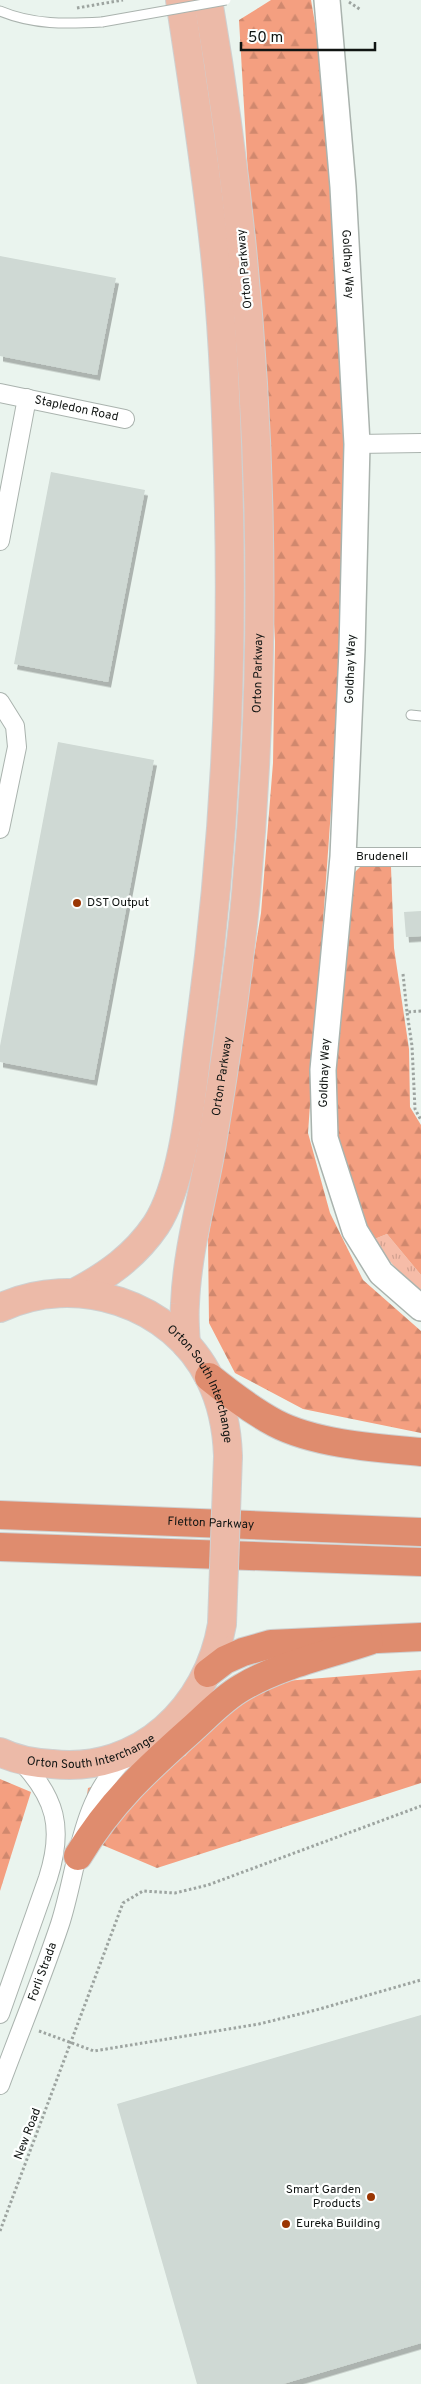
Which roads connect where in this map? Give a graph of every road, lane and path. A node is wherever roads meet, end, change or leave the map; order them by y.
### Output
1 (123, 0) edge
2 (180, 0) edge
3 (208, 0) edge
4 (226, 0) edge
5 (327, 0) edge
6 (346, 0) edge
7 (97, 5) dead end
8 (361, 10) dead end
9 (0, 11) edge
10 (0, 393) edge
11 (26, 398) junction
12 (125, 419) dead end
13 (421, 443) edge
14 (357, 444) junction
15 (0, 541) edge
16 (0, 702) edge
17 (0, 829) edge
18 (421, 857) edge
19 (343, 858) junction
20 (403, 974) dead end
21 (421, 1011) edge
22 (407, 1012) junction
23 (421, 1120) edge
24 (74, 1293) junction
25 (8, 1300) edge
26 (421, 1308) edge
27 (186, 1344) junction
28 (209, 1377) junction
29 (421, 1452) edge
30 (0, 1515) edge
31 (421, 1532) edge
32 (0, 1547) edge
33 (421, 1562) edge
34 (421, 1637) edge
35 (369, 1641) junction
36 (208, 1673) junction
37 (138, 1747) junction
38 (10, 1756) edge
39 (421, 1806) edge
40 (66, 1858) junction
41 (421, 1980) edge
42 (0, 2014) edge
43 (23, 2024) junction
44 (72, 2044) junction
45 (0, 2085) edge
46 (0, 2231) edge

1 - 7 path
2 - 24 main road
3 - 27 main road, Orton Parkway
4 - 9 lane, bridge
5 - 14 street, Goldhay Way
6 - 8 path
10 - 11 street, Stapledon Road
11 - 12 street, Stapledon Road
11 - 15 street, Stapledon Road
13 - 14 street
14 - 19 street, Goldhay Way
16 - 17 street
18 - 19 street, Brudenell
19 - 26 street, Goldhay Way
20 - 22 path
21 - 22 path
22 - 23 path
24 - 25 main road, Orton South Interchange
24 - 27 main road, Orton South Interchange
27 - 28 main road, Orton South Interchange
28 - 29 highway
28 - 36 main road, Orton South Interchange, bridge
30 - 31 highway, Fletton Parkway
32 - 33 highway
34 - 35 highway
35 - 36 highway
35 - 40 highway
36 - 37 main road, Orton South Interchange
37 - 38 main road, Orton South Interchange
37 - 40 street
38 - 40 street
39 - 44 path, New Road
40 - 42 street, Forli Strada
40 - 43 street, Forli Strada
41 - 44 path
43 - 44 path
43 - 45 street, Forli Strada
44 - 46 path, New Road

